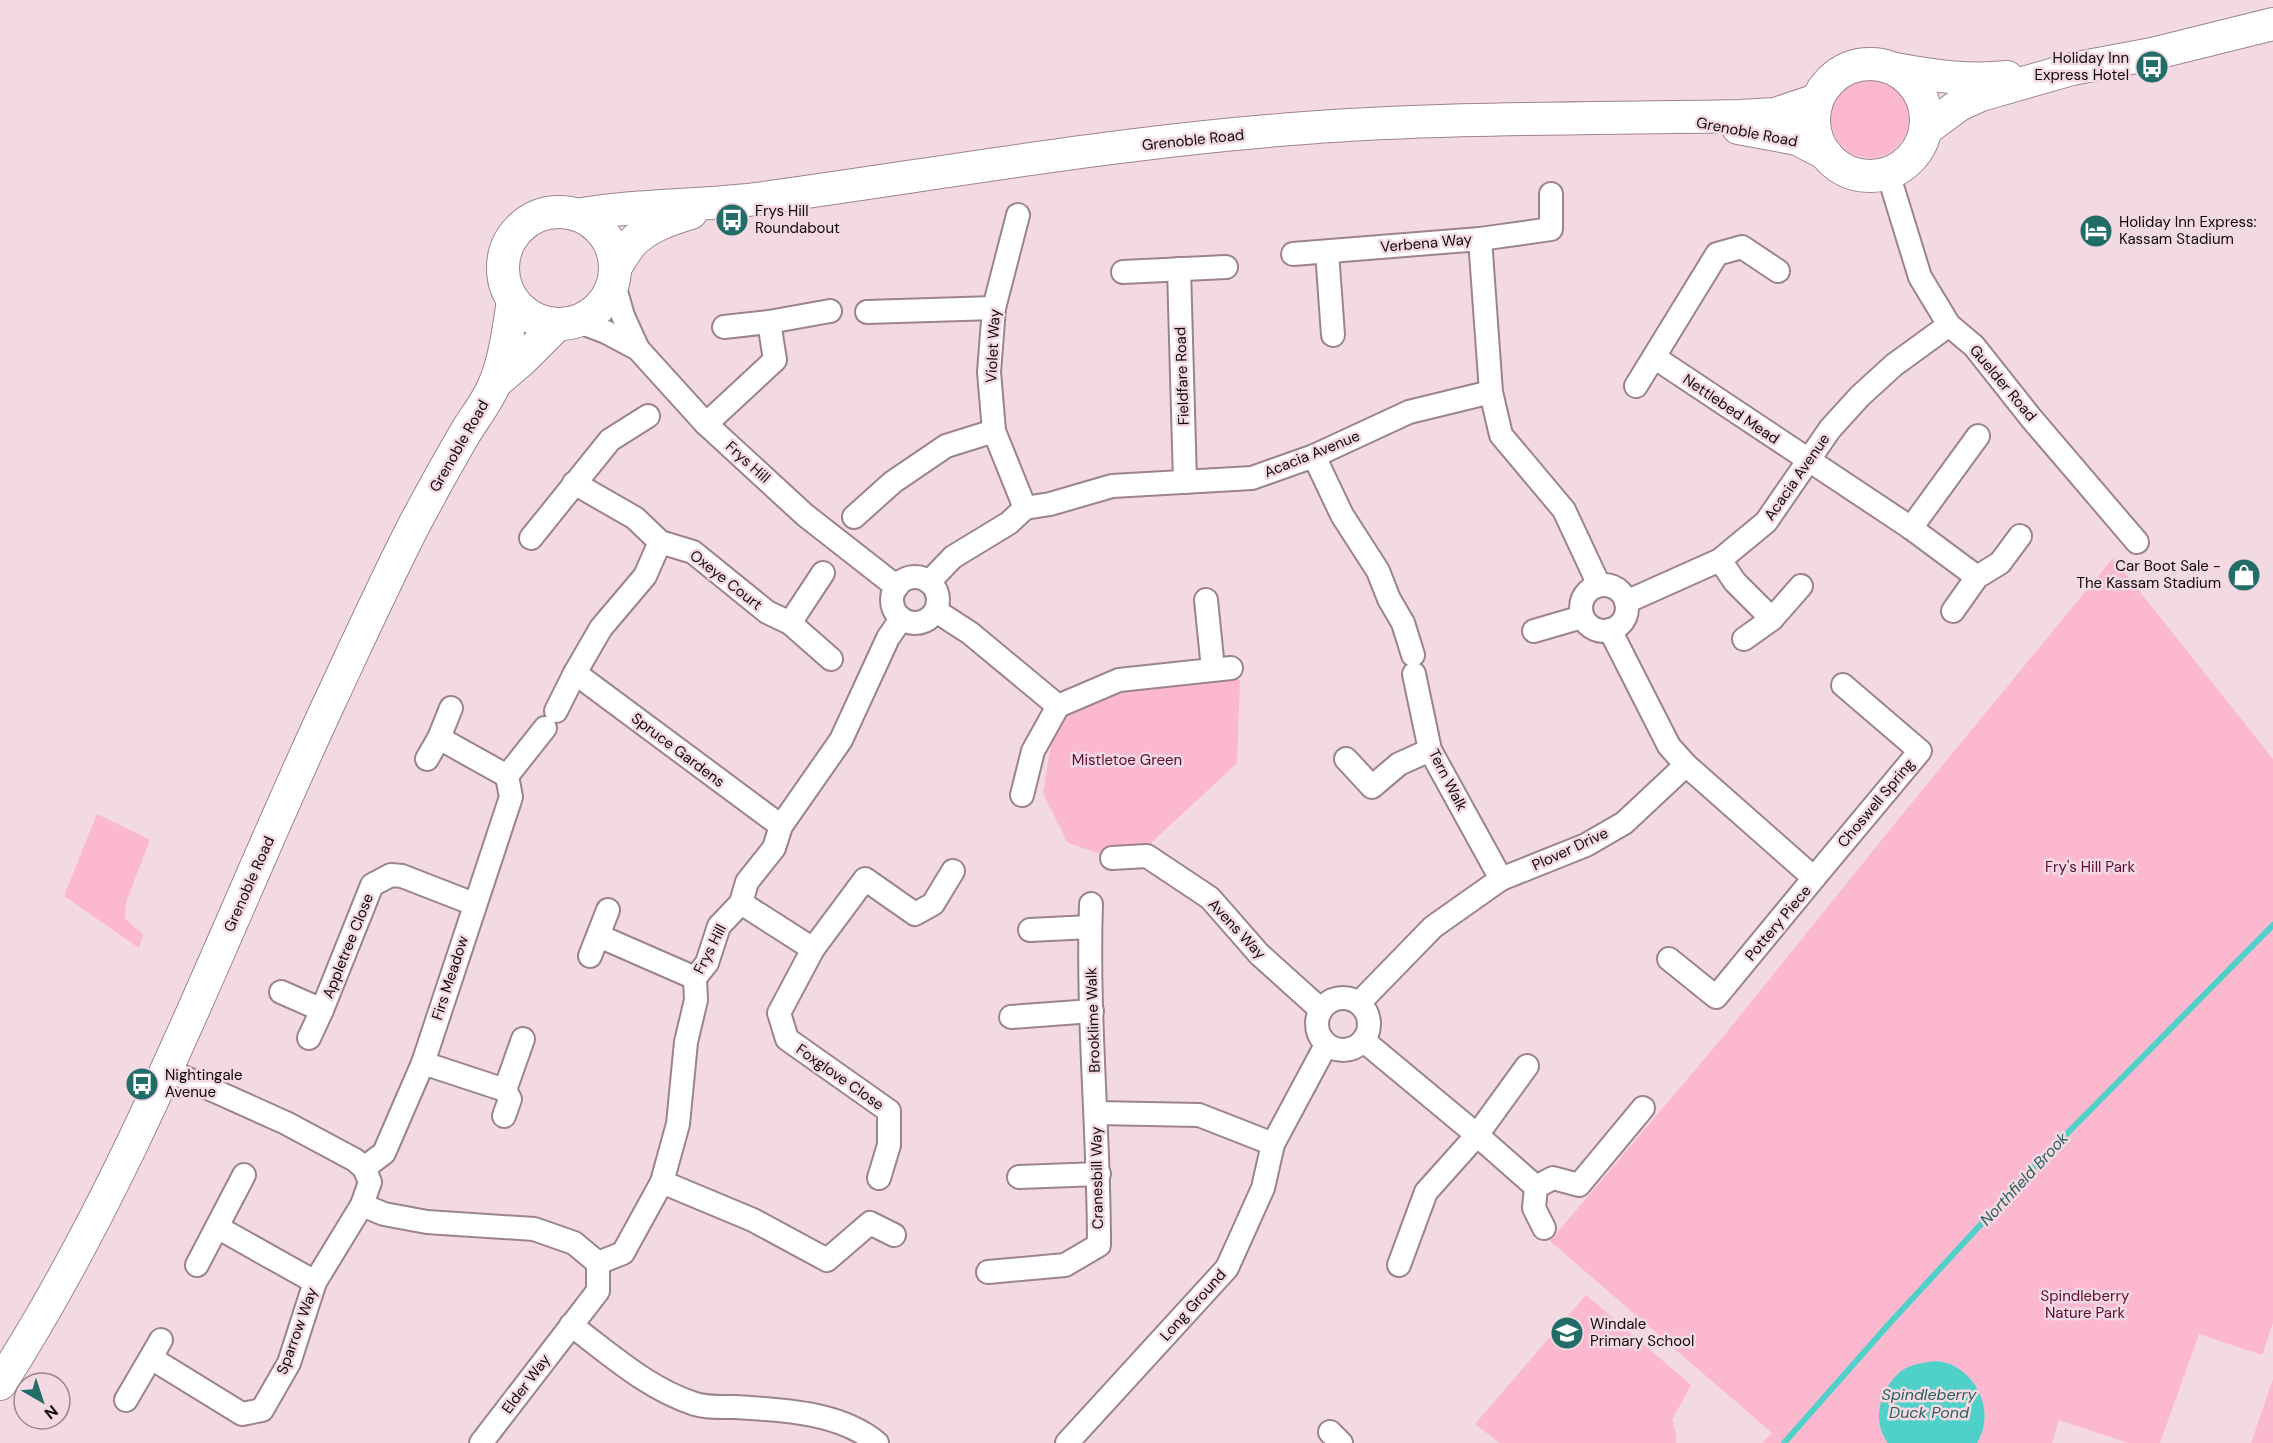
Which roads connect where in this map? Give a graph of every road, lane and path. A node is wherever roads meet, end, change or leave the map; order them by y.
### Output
1 (2273, 24) edge
2 (1895, 69) junction
3 (2072, 69) junction
4 (1817, 100) junction
5 (1666, 118) junction
6 (1925, 130) junction
7 (1826, 154) junction
8 (1888, 173) junction
9 (1551, 194) dead end
10 (723, 203) junction
11 (577, 215) junction
12 (1018, 216) dead end
13 (1480, 238) junction
14 (1327, 252) junction
15 (1293, 254) dead end
16 (1226, 267) dead end
17 (1179, 269) junction
18 (1778, 271) dead end
19 (1123, 272) dead end
20 (614, 275) junction
21 (513, 301) junction
22 (994, 308) junction
23 (830, 310) dead end
24 (867, 312) dead end
25 (769, 322) junction
26 (567, 323) junction
27 (1949, 325) junction
28 (724, 327) dead end
29 (1333, 335) dead end
30 (638, 349) junction
31 (1654, 357) junction
32 (495, 383) junction
33 (1636, 386) dead end
34 (1491, 392) junction
35 (648, 416) dead end
36 (706, 424) junction
37 (994, 431) junction
38 (1978, 436) dead end
39 (1314, 456) junction
40 (1808, 461) junction
41 (1185, 482) junction
42 (574, 483) junction
43 (1024, 508) junction
44 (854, 517) dead end
45 (1911, 528) junction
46 (2020, 536) dead end
47 (531, 538) dead end
48 (660, 542) junction
49 (2137, 542) dead end
50 (1720, 560) junction
51 (823, 573) dead end
52 (1977, 577) junction
53 (929, 582) junction
54 (1599, 585) junction
55 (1801, 586) dead end
56 (897, 587) junction
57 (1206, 600) dead end
58 (1626, 602) junction
59 (936, 611) junction
60 (1953, 611) dead end
61 (1582, 616) junction
62 (901, 619) junction
63 (1772, 619) junction
64 (789, 623) junction
65 (1610, 630) junction
66 (1534, 632) dead end
67 (1744, 639) dead end
68 (831, 658) dead end
69 (575, 673) junction
70 (1843, 685) dead end
71 (1058, 706) junction
72 (451, 708) dead end
73 (439, 738) junction
74 (1430, 750) junction
75 (427, 759) dead end
76 (1346, 759) dead end
77 (1686, 765) junction
78 (507, 776) junction
79 (1022, 795) dead end
80 (782, 826) junction
81 (1112, 858) dead end
82 (953, 871) dead end
83 (1814, 878) junction
84 (1500, 879) junction
85 (741, 903) junction
86 (474, 904) junction
87 (1090, 904) dead end
88 (608, 910) dead end
89 (1090, 927) junction
90 (1030, 930) dead end
91 (813, 949) junction
92 (1669, 958) dead end
93 (695, 978) junction
94 (281, 992) dead end
95 (1359, 1004) junction
96 (1320, 1009) junction
97 (322, 1010) junction
98 (1092, 1011) junction
99 (1011, 1017) dead end
100 (309, 1038) dead end
101 (523, 1039) dead end
102 (1364, 1041) junction
103 (1326, 1045) junction
104 (423, 1063) junction
105 (1527, 1066) dead end
106 (168, 1070) junction
107 (505, 1090) junction
108 (1643, 1108) dead end
109 (1096, 1113) junction
110 (504, 1116) dead end
111 (1477, 1135) junction
112 (1273, 1144) junction
113 (364, 1168) junction
114 (1099, 1174) junction
115 (244, 1175) dead end
116 (1019, 1177) dead end
117 (879, 1178) dead end
118 (662, 1182) junction
119 (1536, 1186) junction
120 (362, 1205) junction
121 (217, 1227) junction
122 (1544, 1228) dead end
123 (894, 1235) dead end
124 (598, 1263) junction
125 (197, 1265) dead end
126 (1399, 1265) dead end
127 (988, 1272) dead end
128 (315, 1282) junction
129 (571, 1325) junction
130 (0, 1384) edge
131 (126, 1400) dead end
132 (481, 1443) edge
133 (877, 1443) edge
134 (1067, 1443) edge

1 - 3 street
2 - 3 street
2 - 4 street
2 - 6 street
3 - 6 street
4 - 5 street, Grenoble Road
4 - 7 street
5 - 7 street, Grenoble Road
5 - 10 street, Grenoble Road
6 - 8 street
7 - 8 street
8 - 27 street, Guelder Road
9 - 13 street
10 - 11 street, Grenoble Road
10 - 20 street, Grenoble Road
11 - 20 street
11 - 21 street
12 - 22 street, Violet Way
13 - 14 street, Verbena Way
13 - 34 street, Verbena Way
14 - 15 street, Verbena Way
14 - 29 street
16 - 17 street
17 - 19 street
17 - 41 street, Fieldfare Road
18 - 31 street
20 - 26 street
20 - 30 street, Frys Hill
21 - 26 street
21 - 32 street, Grenoble Road
22 - 24 street
22 - 37 street, Violet Way
23 - 25 street
25 - 28 street
25 - 36 street
26 - 30 street, Frys Hill
26 - 32 street, Grenoble Road
27 - 40 street, Acacia Avenue
27 - 49 street, Guelder Road
30 - 36 street, Frys Hill
31 - 33 street
31 - 40 street, Nettlebed Mead
32 - 106 street, Grenoble Road
34 - 39 street, Acacia Avenue
34 - 54 street
35 - 42 street
36 - 56 street, Frys Hill
37 - 43 street, Violet Way
37 - 44 street
38 - 45 street
39 - 41 street, Acacia Avenue
39 - 74 street, Tern Walk
40 - 45 street, Nettlebed Mead
40 - 50 street, Acacia Avenue
41 - 43 street, Acacia Avenue
42 - 47 street
42 - 48 street
43 - 53 street
45 - 52 street, Nettlebed Mead
46 - 52 street
48 - 64 street, Oxeye Court
48 - 69 street
50 - 58 street, Acacia Avenue
50 - 63 street
51 - 64 street
52 - 60 street
53 - 56 street
53 - 59 street
54 - 58 street
54 - 61 street
55 - 63 street
56 - 62 street
57 - 71 street
58 - 65 street
59 - 62 street
59 - 71 street
61 - 65 street
61 - 66 street
62 - 80 street, Frys Hill
63 - 67 street
64 - 68 street, Oxeye Court
65 - 77 street
69 - 78 street
69 - 80 street, Spruce Gardens
70 - 83 street, Choswell Spring
71 - 79 street
72 - 73 street
73 - 75 street
73 - 78 street
74 - 76 street
74 - 84 street, Tern Walk
77 - 83 street, Pottery Piece
77 - 84 street, Plover Drive
78 - 86 street, Firs Meadow
80 - 85 street, Frys Hill
81 - 96 street, Avens Way
82 - 91 street
83 - 92 street, Pottery Piece
84 - 95 street, Plover Drive
85 - 91 street
85 - 93 street, Frys Hill
86 - 97 street, Appletree Close
86 - 104 street, Firs Meadow
87 - 89 street, Brooklime Walk
88 - 93 street
89 - 90 street
89 - 98 street, Brooklime Walk
91 - 117 street, Foxglove Close
93 - 118 street, Frys Hill
94 - 97 street, Appletree Close
95 - 96 street
95 - 102 street
96 - 103 street
97 - 100 street, Appletree Close
98 - 99 street
98 - 109 street, Brooklime Walk
101 - 107 street
102 - 103 street
102 - 111 street
103 - 112 street, Long Ground
104 - 107 street
104 - 113 street, Firs Meadow
105 - 111 street
106 - 113 street
106 - 130 street, Grenoble Road
107 - 110 street
108 - 119 street
109 - 112 street, Cranesbill Way
109 - 114 street, Cranesbill Way
111 - 119 street
111 - 126 street
112 - 134 street, Long Ground
113 - 120 street
114 - 116 street
114 - 127 street, Cranesbill Way
115 - 121 street
118 - 123 street
118 - 124 street, Frys Hill
119 - 122 street
120 - 124 street
120 - 128 street, Sparrow Way
121 - 125 street
121 - 128 street
124 - 129 street
128 - 131 street, Sparrow Way
129 - 132 street, Elder Way
129 - 133 street

